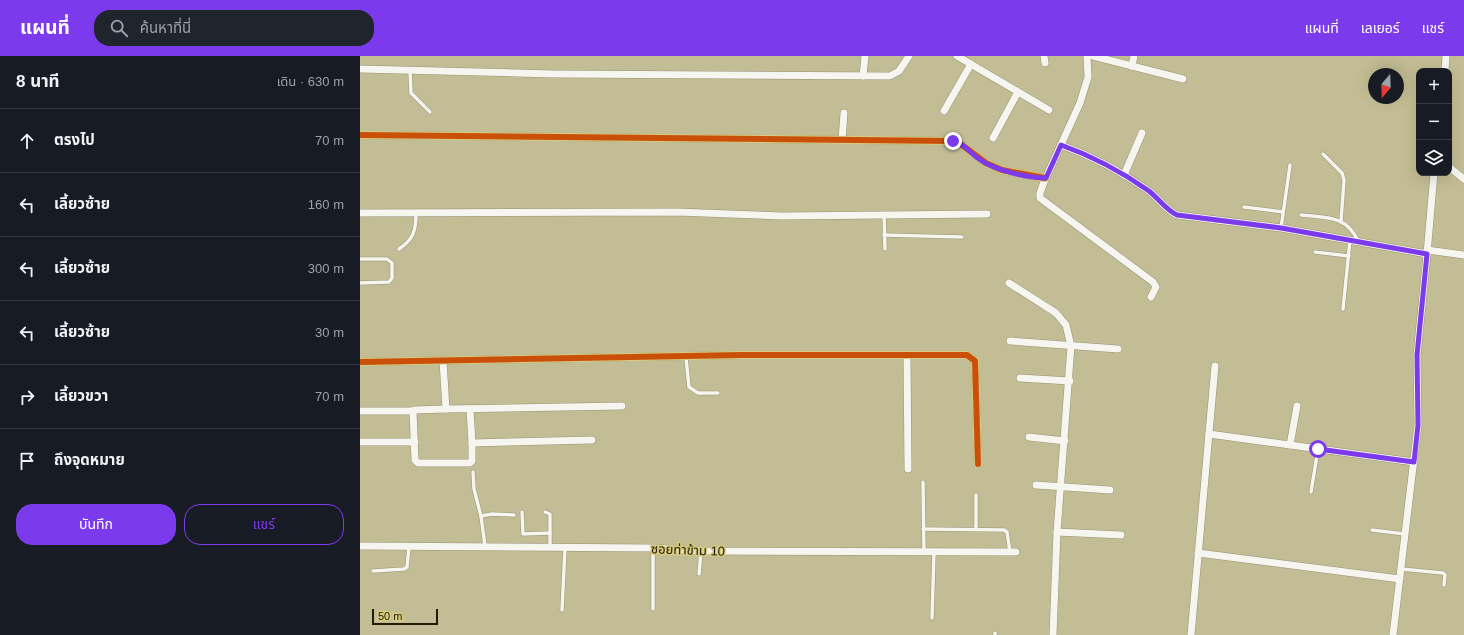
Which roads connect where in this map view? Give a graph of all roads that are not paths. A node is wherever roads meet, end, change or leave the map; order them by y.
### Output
1 (866, 56) edge
2 (909, 56) edge
3 (957, 56) edge
4 (1087, 56) edge
5 (1093, 56) edge
6 (1134, 56) edge
7 (1446, 56) edge
8 (971, 64) junction
9 (1132, 66) junction
10 (1444, 68) edge
11 (360, 70) edge
12 (410, 70) junction
13 (863, 76) junction
14 (1184, 79) dead end
15 (1018, 92) junction
16 (1049, 110) dead end
17 (944, 111) dead end
18 (430, 112) dead end
19 (844, 113) dead end
20 (1142, 133) dead end
21 (360, 135) edge
22 (993, 138) dead end
23 (842, 140) junction
24 (1061, 145) junction
25 (1323, 154) dead end
26 (1290, 165) dead end
27 (1452, 169) edge
28 (1124, 175) junction
29 (1434, 176) edge
30 (1046, 178) junction
31 (1464, 179) edge
32 (1244, 207) dead end
33 (416, 212) junction
34 (1284, 212) junction
35 (360, 213) edge
36 (987, 214) dead end
37 (1301, 215) dead end
38 (884, 216) junction
39 (1341, 221) junction
40 (1281, 228) junction
41 (884, 236) junction
42 (962, 237) dead end
43 (1350, 240) junction
44 (1358, 242) junction
45 (399, 249) dead end
46 (885, 249) dead end
47 (1315, 252) dead end
48 (1427, 252) junction
49 (1464, 255) edge
50 (1348, 256) junction
51 (360, 259) edge
52 (360, 283) edge
53 (1009, 283) dead end
54 (1151, 297) dead end
55 (1344, 309) dead end
56 (1010, 341) dead end
57 (1071, 346) junction
58 (1118, 349) dead end
59 (907, 355) junction
60 (686, 358) junction
61 (443, 360) junction
62 (360, 362) edge
63 (1215, 366) dead end
64 (1020, 378) dead end
65 (1070, 381) junction
66 (718, 393) dead end
67 (622, 406) dead end
68 (1297, 406) dead end
69 (446, 409) junction
70 (470, 409) junction
71 (360, 411) edge
72 (413, 411) junction
73 (1209, 434) junction
74 (1029, 437) dead end
75 (592, 440) dead end
76 (1065, 441) junction
77 (360, 442) edge
78 (415, 442) junction
79 (472, 443) junction
80 (1290, 445) junction
81 (1318, 449) junction
82 (1414, 462) junction
83 (978, 464) dead end
84 (908, 469) dead end
85 (473, 472) dead end
86 (923, 482) dead end
87 (1036, 485) dead end
88 (1061, 486) junction
89 (1110, 490) dead end
90 (1311, 492) dead end
91 (976, 495) dead end
92 (522, 512) dead end
93 (545, 512) dead end
94 (514, 515) dead end
95 (481, 516) junction
96 (923, 529) junction
97 (976, 530) junction
98 (1372, 530) dead end
99 (1057, 532) junction
100 (550, 533) junction
101 (1405, 534) junction
102 (1121, 535) dead end
103 (360, 546) edge
104 (409, 546) junction
105 (485, 547) junction
106 (550, 547) junction
107 (564, 548) junction
108 (653, 548) junction
109 (702, 551) junction
110 (924, 552) junction
111 (1013, 552) joint
112 (934, 553) junction
113 (1198, 553) junction
114 (1400, 569) junction
115 (373, 571) dead end
116 (699, 574) dead end
117 (1400, 579) junction
118 (1444, 585) dead end
119 (653, 609) dead end
120 (562, 610) dead end
121 (932, 618) dead end
122 (1053, 635) edge
123 (1191, 635) edge
124 (1393, 635) edge

1 - 13 street
2 - 13 street
3 - 8 street
4 - 24 street
5 - 9 street
6 - 9 street
7 - 10 street
8 - 15 street
8 - 17 street
9 - 14 street
11 - 12 street
12 - 13 street
12 - 18 lane
15 - 16 street
15 - 22 street
19 - 23 street
20 - 28 street
21 - 23 street
23 - 30 street
24 - 28 street
24 - 30 street
25 - 39 lane
26 - 34 lane
27 - 31 street
28 - 40 street
29 - 48 street
30 - 54 street
32 - 34 lane
33 - 35 street
33 - 38 street
33 - 45 lane
34 - 40 lane
36 - 38 street
37 - 39 lane
38 - 41 lane
39 - 44 lane
40 - 43 street
41 - 42 lane
41 - 46 lane
43 - 44 street
43 - 50 lane
44 - 48 street
47 - 50 lane
48 - 49 street
48 - 82 street
50 - 55 lane
51 - 52 lane
53 - 57 street
56 - 57 street
57 - 58 street
57 - 65 street
59 - 60 street
59 - 83 street
59 - 84 street
60 - 61 street
60 - 66 lane
61 - 62 street
61 - 69 street
63 - 73 street
64 - 65 street
65 - 76 street
67 - 70 street
68 - 80 street
69 - 70 street
69 - 72 street
70 - 79 street
71 - 72 street
72 - 78 street
73 - 80 street
73 - 113 street
74 - 76 street
75 - 79 street
76 - 88 street
77 - 78 street
78 - 79 street
80 - 81 street
81 - 82 street
81 - 90 lane
82 - 101 street
85 - 95 lane
86 - 96 lane
87 - 88 street
88 - 89 street
88 - 99 street
91 - 97 lane
92 - 100 lane
93 - 100 lane
94 - 95 lane
95 - 105 lane
96 - 97 lane
96 - 110 lane
97 - 111 lane
98 - 101 lane
99 - 102 street
99 - 122 street
100 - 106 lane
101 - 114 street
103 - 104 street, ซอยท่าข้าม 10
104 - 105 street, ซอยท่าข้าม 10
104 - 115 lane
105 - 106 street, ซอยท่าข้าม 10
106 - 107 street, ซอยท่าข้าม 10
107 - 108 street, ซอยท่าข้าม 10
107 - 120 lane
108 - 109 street, ซอยท่าข้าม 10
108 - 119 lane
109 - 110 street, ซอยท่าข้าม 10
109 - 116 lane
110 - 112 street, ซอยท่าข้าม 10
111 - 112 street, ซอยท่าข้าม 10
112 - 121 lane
113 - 117 street
113 - 123 street
114 - 117 street
114 - 118 lane
117 - 124 street

